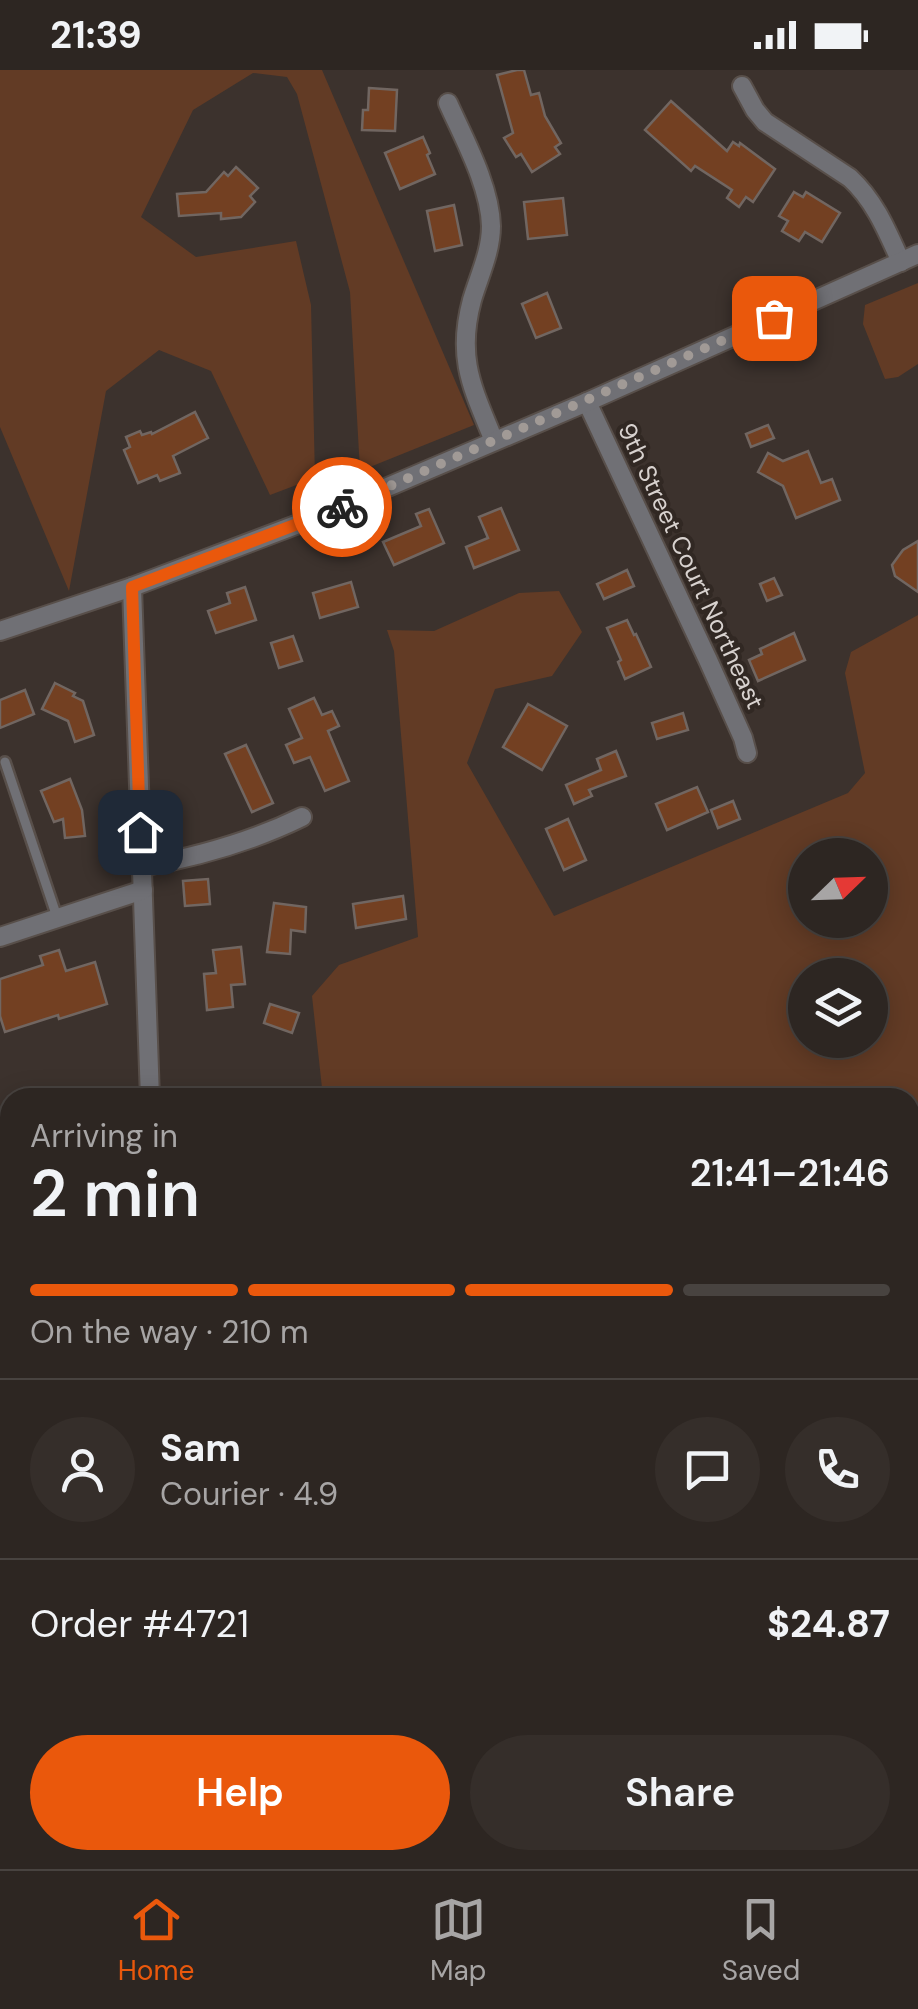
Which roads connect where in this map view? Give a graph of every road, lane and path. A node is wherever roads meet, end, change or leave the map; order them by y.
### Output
1 (742, 86) dead end
2 (448, 103) dead end
3 (909, 258) edge
4 (587, 402) junction
5 (494, 441) junction
6 (132, 587) junction
7 (0, 631) edge
8 (746, 753) dead end
9 (4, 762) dead end
10 (302, 816) dead end
11 (142, 867) junction
12 (143, 890) junction
13 (57, 918) junction
14 (0, 937) edge
15 (150, 1088) edge

1 - 3 street
2 - 5 street
3 - 4 street
4 - 5 street
4 - 8 street, 9th Street Court Northeast
5 - 6 street
6 - 7 street
6 - 11 street
9 - 13 lane
10 - 11 street
11 - 12 street
12 - 13 street
12 - 15 street
13 - 14 street

